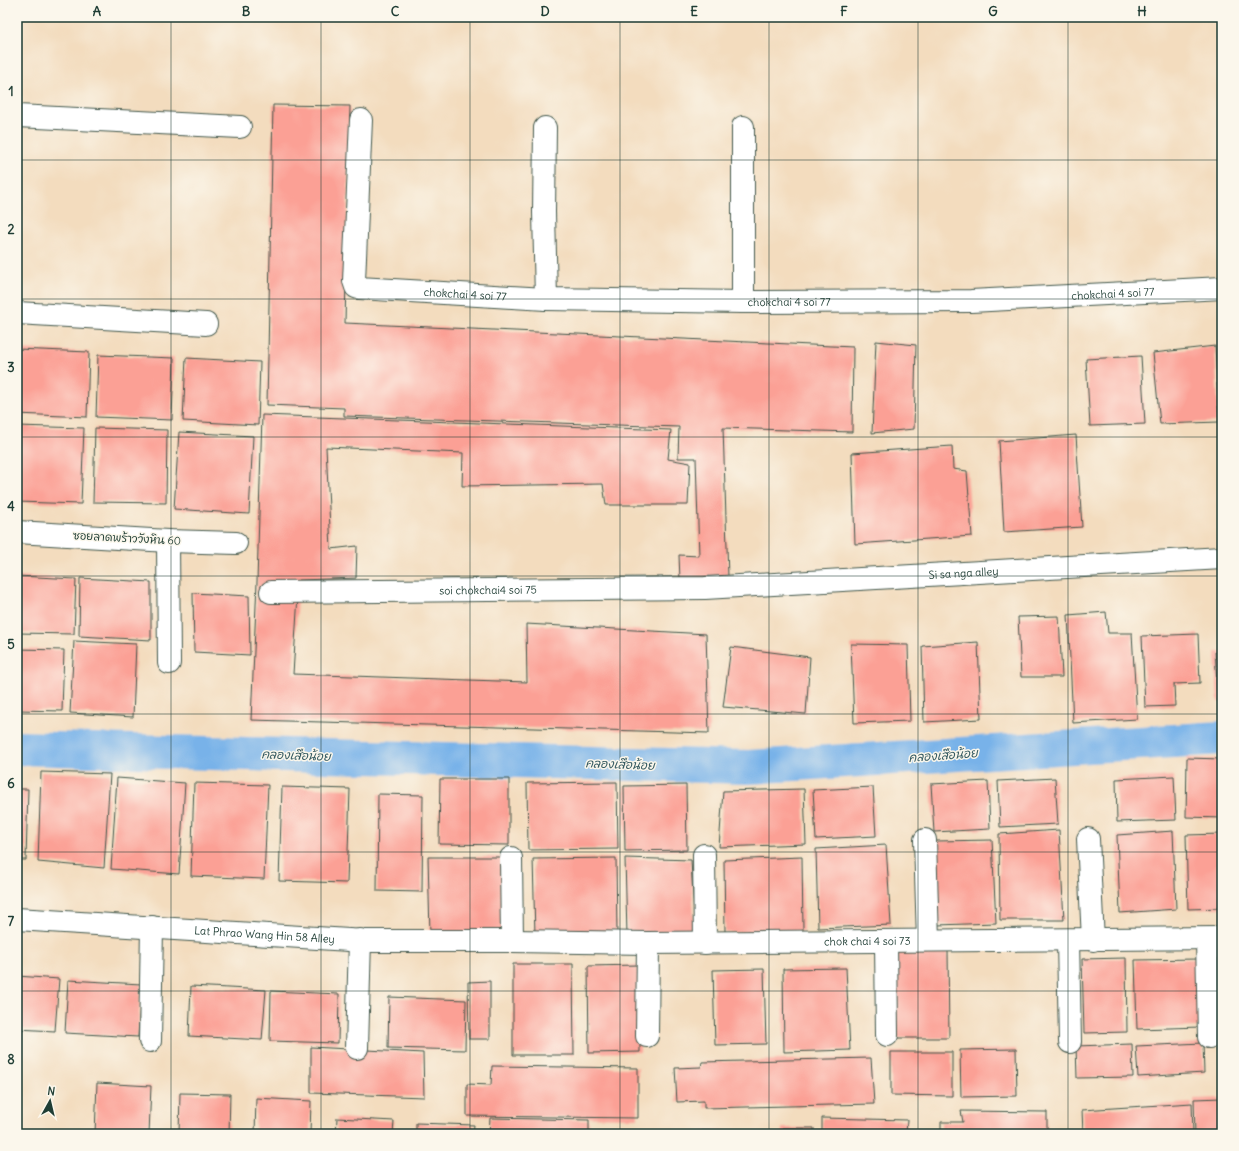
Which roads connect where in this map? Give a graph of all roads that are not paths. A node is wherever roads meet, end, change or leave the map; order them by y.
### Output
1 (17, 116) edge
2 (361, 120) dead end
3 (240, 127) dead end
4 (743, 127) dead end
5 (546, 128) dead end
6 (1222, 288) edge
7 (546, 299) junction
8 (743, 302) junction
9 (17, 313) edge
10 (206, 324) dead end
11 (17, 532) edge
12 (168, 541) junction
13 (236, 543) dead end
14 (1222, 558) edge
15 (705, 588) joint
16 (271, 592) dead end
17 (169, 663) dead end
18 (1088, 838) dead end
19 (925, 840) dead end
20 (704, 856) dead end
21 (511, 858) dead end
22 (17, 919) edge
23 (152, 927) junction
24 (1215, 938) edge
25 (360, 940) junction
26 (928, 940) junction
27 (1068, 940) junction
28 (1093, 940) junction
29 (512, 941) junction
30 (886, 941) junction
31 (705, 943) junction
32 (648, 944) junction
33 (647, 1036) dead end
34 (887, 1036) dead end
35 (1209, 1037) dead end
36 (150, 1041) dead end
37 (1070, 1042) dead end
38 (357, 1048) dead end

1 - 3 street
2 - 7 street, chokchai 4 soi 77
4 - 8 street
5 - 7 street
6 - 8 street, chokchai 4 soi 77
7 - 8 street, chokchai 4 soi 77
9 - 10 street
11 - 12 street, ซอยลาดพร้าววังหิน 60
12 - 13 street, ซอยลาดพร้าววังหิน 60
12 - 17 street
14 - 15 street, Si sa nga alley
15 - 16 street, soi chokchai4 soi 75
18 - 28 street
19 - 26 street
20 - 31 street
21 - 29 street
22 - 23 street, Lat Phrao Wang Hin 58 Alley
23 - 25 street, Lat Phrao Wang Hin 58 Alley
23 - 36 street
24 - 28 street, chok chai 4 soi 73
24 - 35 street
25 - 29 street, Lat Phrao Wang Hin 58 Alley
25 - 38 street
26 - 27 street, chok chai 4 soi 73
26 - 30 street, chok chai 4 soi 73
27 - 28 street, chok chai 4 soi 73
27 - 37 street
29 - 32 street, chok chai 4 soi 73
30 - 31 street, chok chai 4 soi 73
30 - 34 street
31 - 32 street, chok chai 4 soi 73
32 - 33 street

